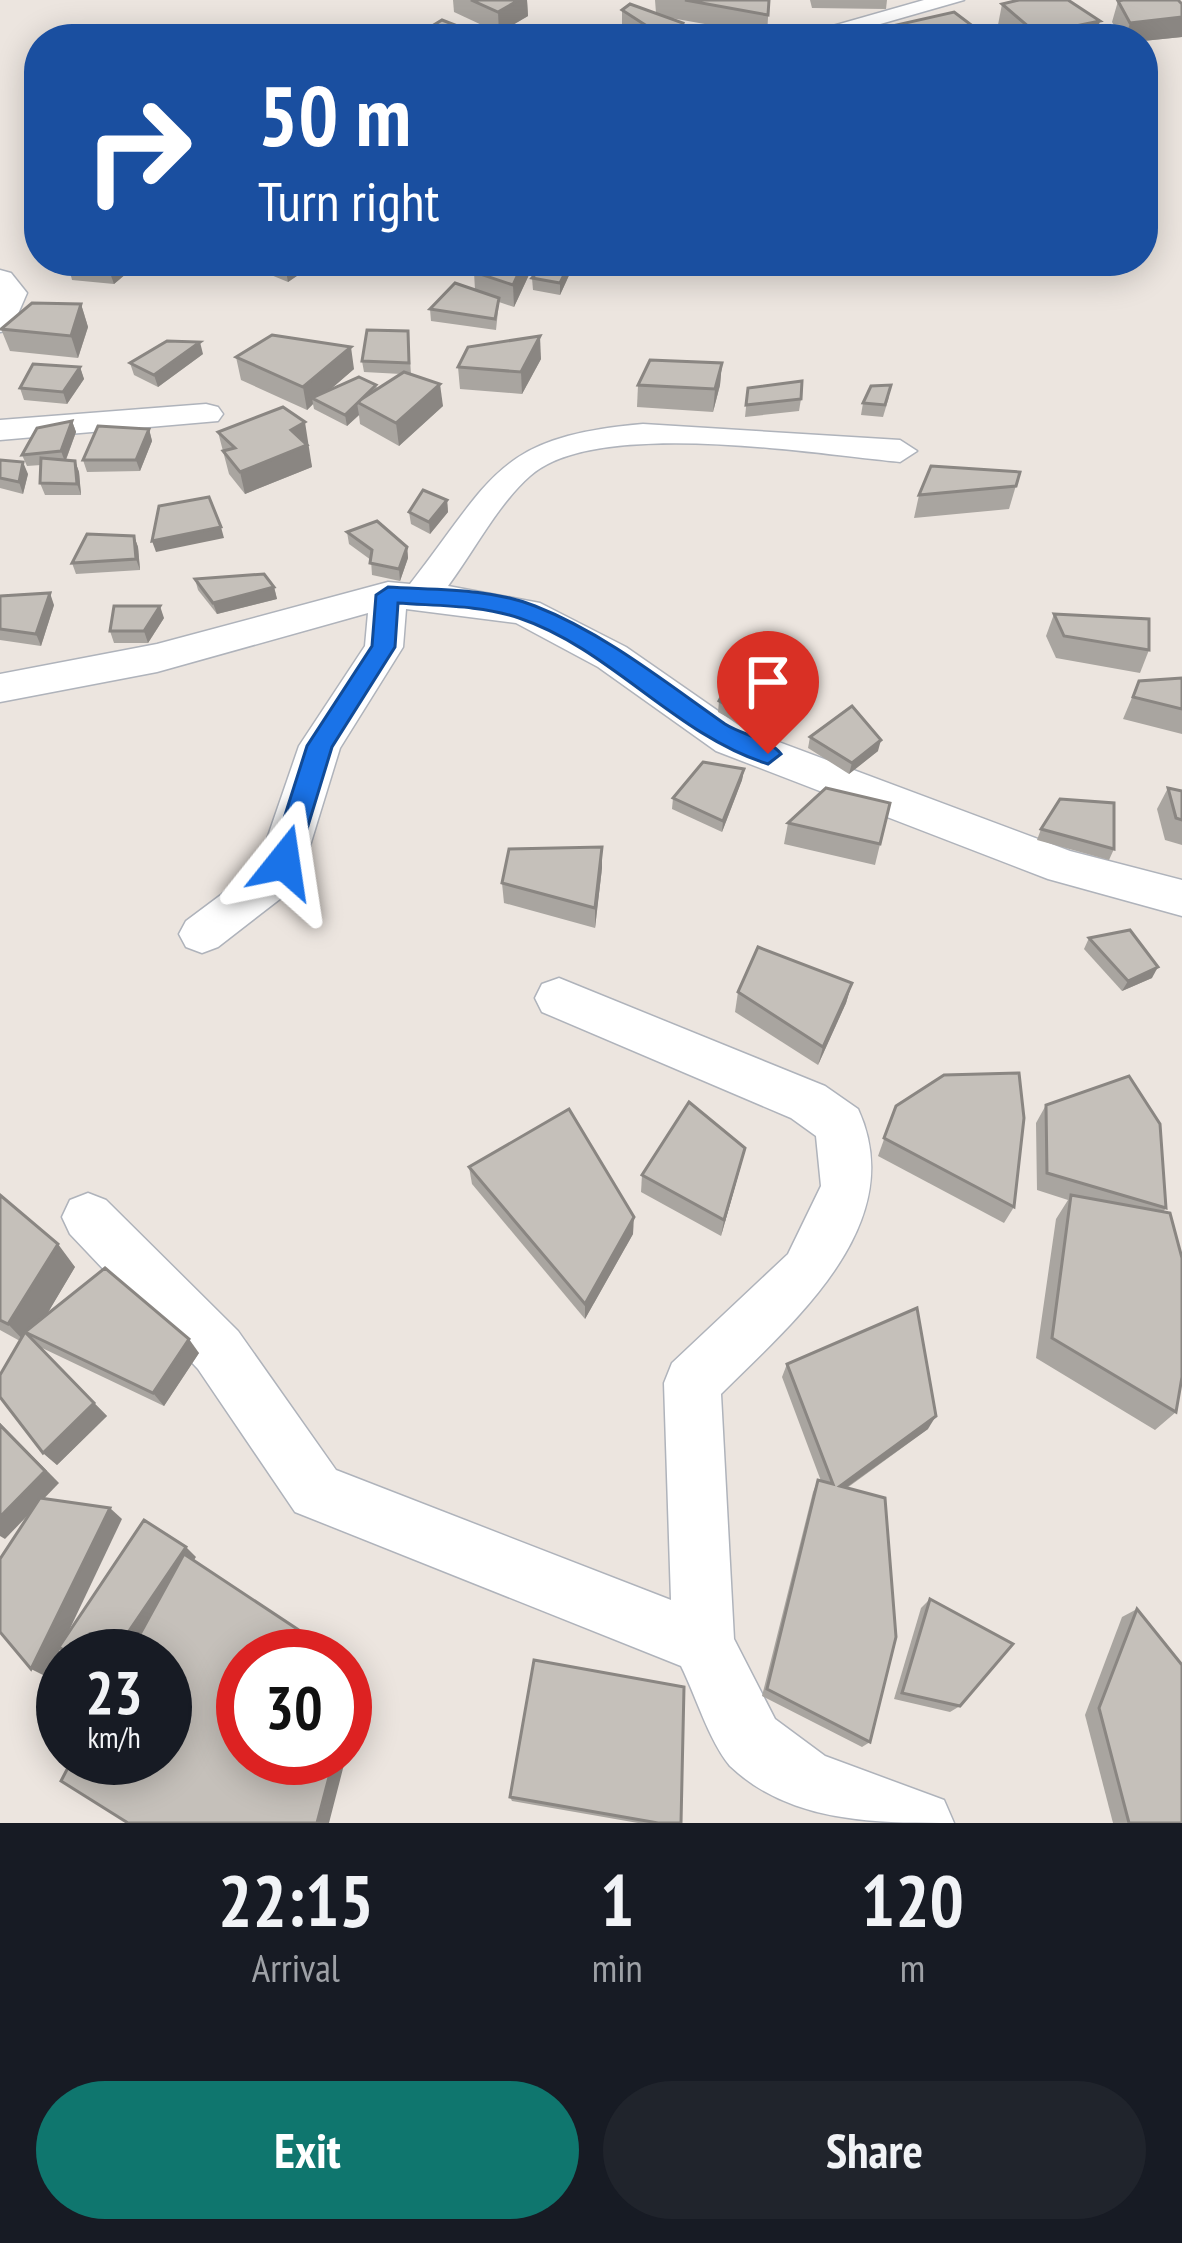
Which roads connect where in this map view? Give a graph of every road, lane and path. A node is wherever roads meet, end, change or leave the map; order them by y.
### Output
1 (952, 0) edge
2 (858, 24) edge
3 (0, 279) edge
4 (0, 323) edge
5 (206, 414) dead end
6 (0, 430) edge
7 (900, 451) dead end
8 (405, 595) junction
9 (0, 688) edge
10 (1182, 898) edge
11 (202, 934) dead end
12 (560, 998) dead end
13 (88, 1217) dead end
14 (703, 1644) junction
15 (921, 1823) edge

1 - 2 street
3 - 4 street
5 - 6 street
7 - 8 street
8 - 9 street
8 - 10 street
8 - 11 street
12 - 14 street
13 - 14 street
14 - 15 street

